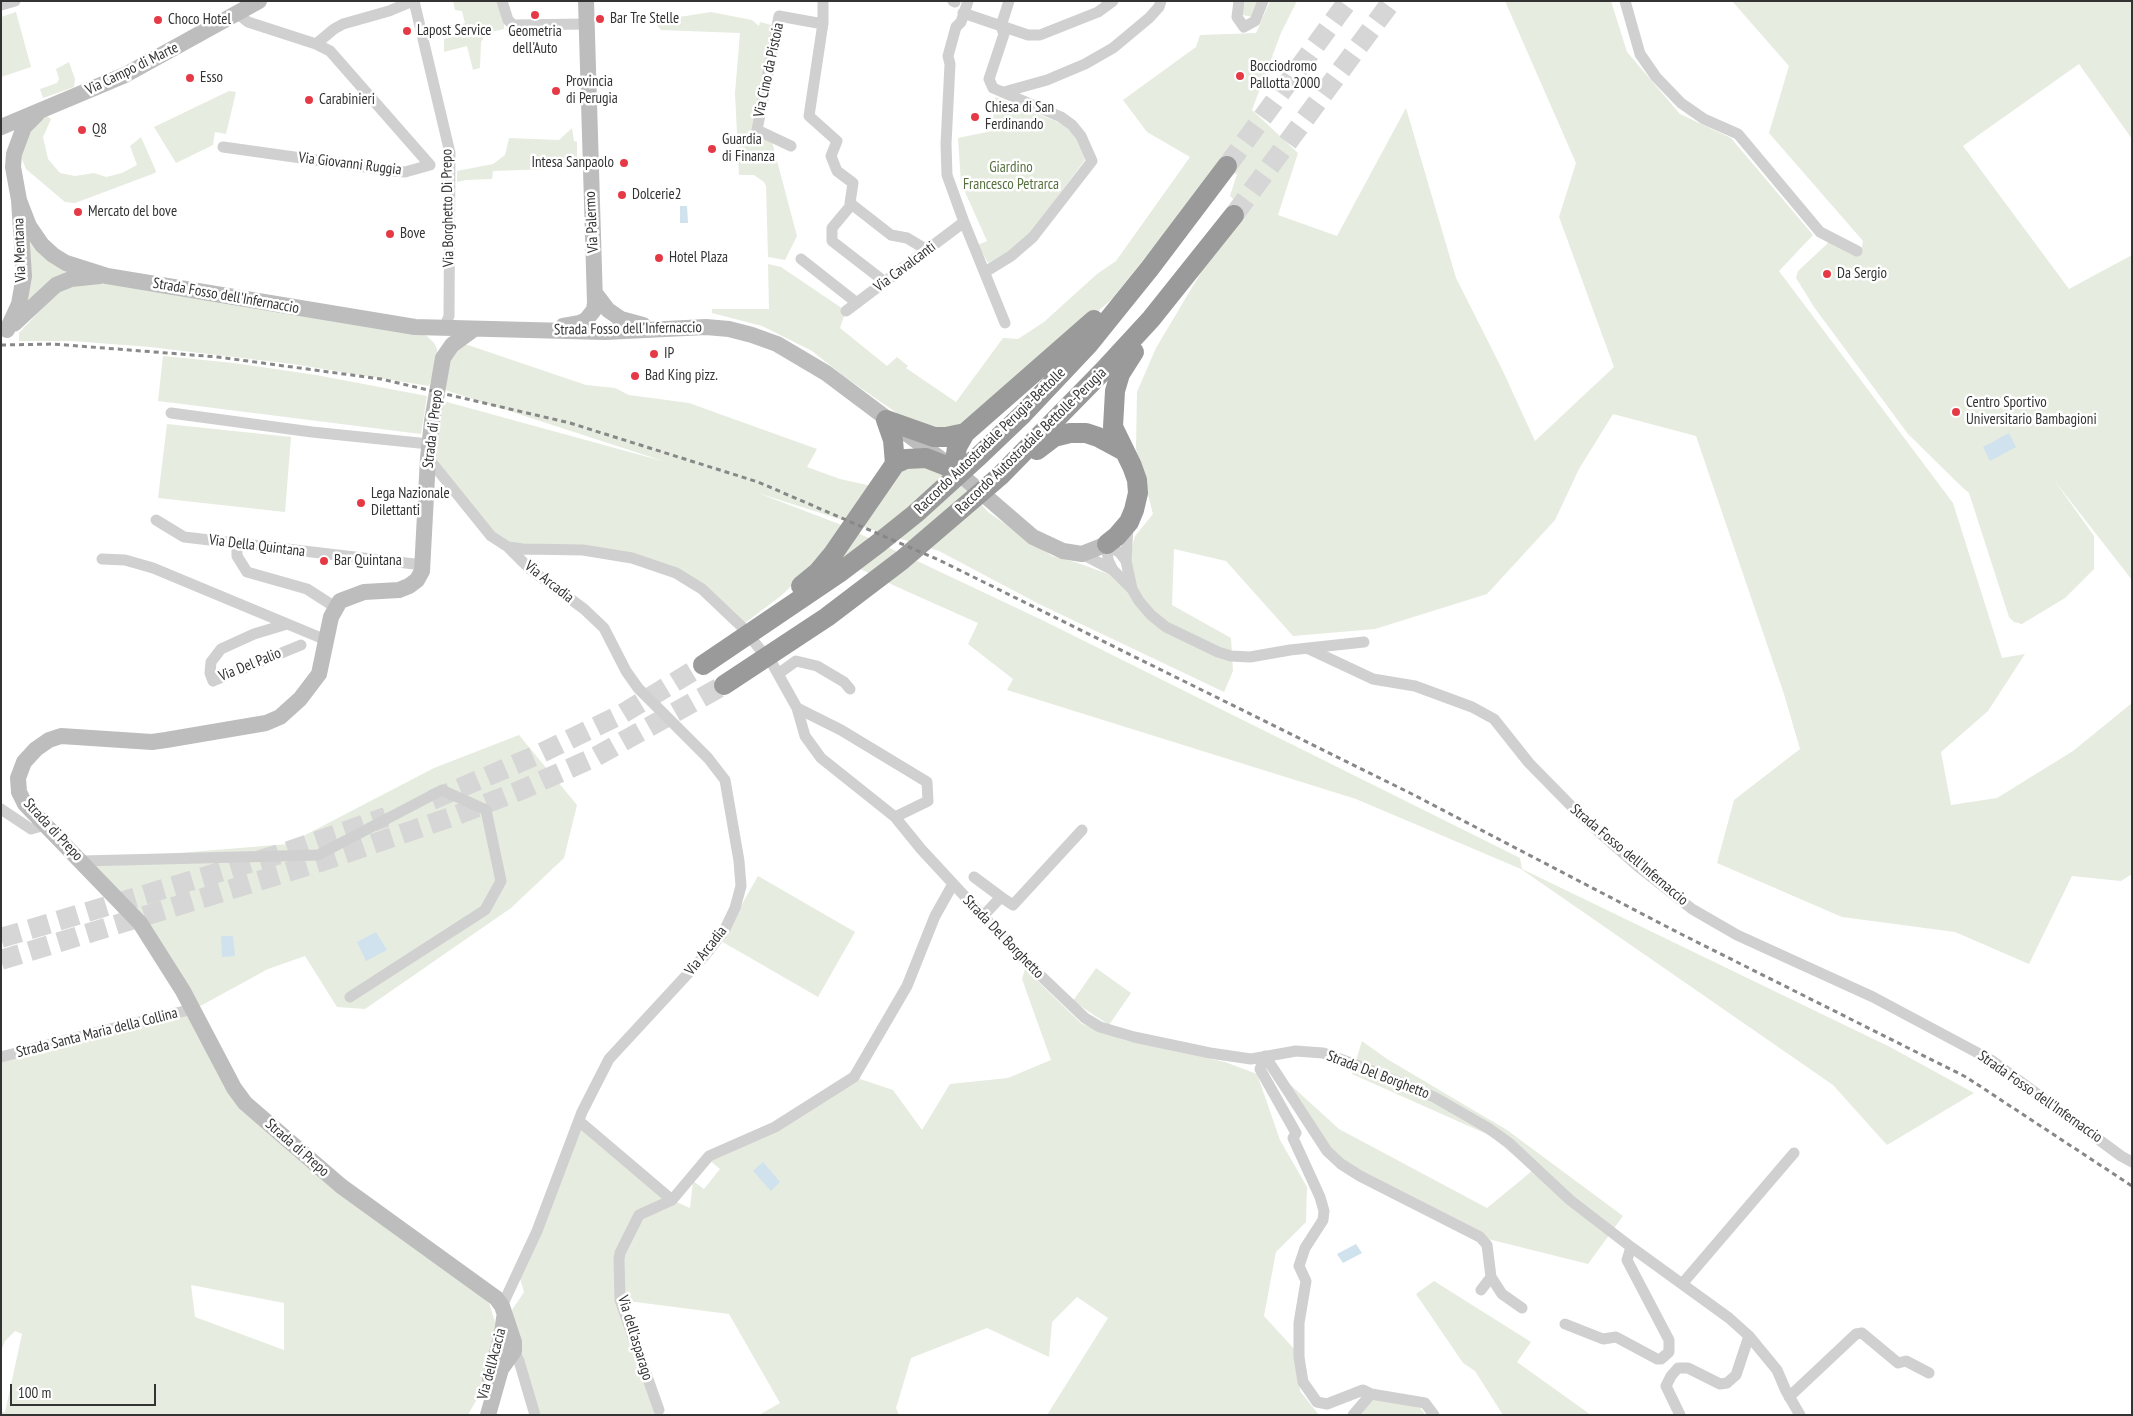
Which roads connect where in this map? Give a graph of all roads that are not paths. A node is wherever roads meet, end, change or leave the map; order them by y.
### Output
1 (15, 1) edge
2 (259, 1) edge
3 (413, 1) edge
4 (502, 1) edge
5 (586, 1) edge
6 (823, 1) edge
7 (968, 1) edge
8 (1009, 1) edge
9 (1113, 1) edge
10 (1161, 1) edge
11 (1239, 1) edge
12 (1263, 1) edge
13 (1625, 1) edge
14 (1, 5) edge
15 (238, 14) junction
16 (962, 17) junction
17 (586, 24) junction
18 (823, 24) junction
19 (1001, 26) junction
20 (316, 44) junction
21 (1004, 92) junction
22 (39, 111) junction
23 (1, 127) edge
24 (790, 146) dead end
25 (223, 147) dead end
26 (1, 151) edge
27 (451, 162) junction
28 (430, 165) junction
29 (1227, 166) tunnel mouth
30 (13, 167) junction
31 (1206, 193) junction
32 (19, 200) junction
33 (852, 204) junction
34 (1234, 215) tunnel mouth
35 (964, 222) junction
36 (927, 250) junction
37 (1857, 252) dead end
38 (801, 259) dead end
39 (1197, 263) junction
40 (985, 272) junction
41 (107, 276) junction
42 (885, 282) junction
43 (596, 293) junction
44 (857, 303) junction
45 (846, 311) dead end
46 (1005, 323) dead end
47 (415, 327) junction
48 (678, 327) junction
49 (444, 328) junction
50 (474, 329) junction
51 (549, 331) junction
52 (4, 333) edge
53 (443, 362) junction
54 (171, 413) dead end
55 (886, 420) junction
56 (965, 433) junction
57 (428, 451) junction
58 (1124, 451) junction
59 (895, 464) junction
60 (954, 469) junction
61 (1003, 478) junction
62 (156, 520) dead end
63 (1129, 522) junction
64 (237, 543) junction
65 (1106, 544) junction
66 (508, 547) junction
67 (1082, 554) junction
68 (102, 559) dead end
69 (1126, 562) junction
70 (423, 565) junction
71 (1113, 570) junction
72 (1132, 589) junction
73 (335, 607) junction
74 (287, 624) junction
75 (326, 640) junction
76 (1364, 642) dead end
77 (301, 645) dead end
78 (730, 647) junction
79 (1309, 649) junction
80 (703, 664) tunnel mouth
81 (778, 674) junction
82 (724, 685) tunnel mouth
83 (850, 689) dead end
84 (797, 708) junction
85 (1, 809) edge
86 (895, 817) junction
87 (45, 825) junction
88 (1082, 830) dead end
89 (82, 861) junction
90 (974, 877) dead end
91 (953, 884) junction
92 (1001, 897) junction
93 (983, 916) junction
94 (350, 997) dead end
95 (193, 1009) junction
96 (1264, 1056) junction
97 (1, 1057) edge
98 (579, 1121) junction
99 (1794, 1153) dead end
100 (2132, 1162) edge
101 (672, 1200) junction
102 (1631, 1248) junction
103 (1491, 1277) junction
104 (1682, 1284) junction
105 (1481, 1290) dead end
106 (1522, 1308) dead end
107 (503, 1309) junction
108 (1565, 1324) dead end
109 (1749, 1336) junction
110 (506, 1352) junction
111 (1929, 1372) dead end
112 (1371, 1394) junction
113 (1789, 1397) junction
114 (658, 1410) dead end
115 (477, 1415) edge
116 (488, 1415) edge
117 (535, 1415) edge
118 (1353, 1415) edge
119 (1434, 1415) edge
120 (1680, 1415) edge
121 (1800, 1415) edge

1 - 14 street
2 - 15 main road, Via Campo di Marte
3 - 20 street
3 - 27 street, Via Borghetto Di Prepo
4 - 17 street
5 - 17 main road, Via Palermo
6 - 18 street
7 - 16 street
8 - 19 street
9 - 19 street
10 - 21 street
11 - 12 street
13 - 37 street
15 - 20 street, Via Giovanni Ruggia
15 - 22 main road, Via Campo di Marte
16 - 19 street
16 - 35 street
17 - 43 main road, Via Palermo
18 - 24 street, Via Cino da Pistoia
18 - 33 street
19 - 21 street
20 - 28 street, Via Giovanni Ruggia
21 - 40 street
22 - 23 main road, Via Campo di Marte
22 - 30 main road, Via Mentana
25 - 28 street, Via Giovanni Ruggia
26 - 30 main road, Via Mentana
27 - 28 street
27 - 49 street, Via Borghetto Di Prepo
29 - 31 highway, Raccordo Autostradale Perugia-Bettolle
30 - 32 main road, Via Mentana
31 - 56 highway
31 - 78 highway, Raccordo Autostradale Perugia-Bettolle
32 - 41 main road
32 - 52 main road, Via Mentana
33 - 36 street
33 - 42 street
34 - 39 highway, Raccordo Autostradale Bettolle-Perugia
35 - 36 street, Via Cavalcanti
35 - 40 street
36 - 42 street, Via Cavalcanti
38 - 44 street
39 - 58 highway
39 - 61 highway, Raccordo Autostradale Bettolle-Perugia
40 - 46 street
41 - 47 main road, Strada Fosso dell'Infernaccio
41 - 52 main road, Via Mentana
42 - 44 street, Via Cavalcanti
43 - 48 main road
43 - 51 main road, Via Palermo
44 - 45 street, Via Cavalcanti
47 - 49 main road, Strada Fosso dell'Infernaccio
47 - 53 main road
48 - 51 main road, Strada Fosso dell'Infernaccio
48 - 55 main road, Strada Fosso dell'Infernaccio
49 - 50 main road, Strada Fosso dell'Infernaccio
50 - 51 main road, Strada Fosso dell'Infernaccio
50 - 53 main road
53 - 57 main road, Strada di Prepo
54 - 57 street
55 - 56 highway
55 - 59 highway
55 - 60 main road, Strada Fosso dell'Infernaccio
56 - 60 highway
57 - 66 street
57 - 70 main road, Strada di Prepo
58 - 61 highway
58 - 63 highway
59 - 60 highway
59 - 78 highway
60 - 67 main road, Strada Fosso dell'Infernaccio
61 - 82 highway, Raccordo Autostradale Bettolle-Perugia
62 - 64 street, Via Della Quintana
63 - 65 highway
63 - 69 street, Strada Fosso dell'Infernaccio
64 - 70 street, Via Della Quintana
64 - 73 street
65 - 67 main road
65 - 69 street
65 - 71 street, Strada Fosso dell'Infernaccio
66 - 81 street, Strada Del Borghetto
66 - 98 street, Via Arcadia
67 - 71 street, Strada Fosso dell'Infernaccio
68 - 74 street, Via Del Palio
69 - 72 street, Strada Fosso dell'Infernaccio
70 - 73 main road, Strada di Prepo
71 - 72 street, Strada Fosso dell'Infernaccio
72 - 79 street, Strada Fosso dell'Infernaccio
73 - 75 main road, Strada di Prepo
74 - 75 street, Via Del Palio
74 - 77 street, Via Del Palio
75 - 87 main road, Strada di Prepo
76 - 79 street
78 - 80 highway, Raccordo Autostradale Perugia-Bettolle
79 - 100 street, Strada Fosso dell'Infernaccio
81 - 83 street
81 - 84 street, Strada Del Borghetto
84 - 86 street, Strada Del Borghetto
84 - 86 street
85 - 87 street
86 - 91 street, Strada Del Borghetto
87 - 89 main road, Strada di Prepo
88 - 92 street
89 - 94 street
89 - 95 main road, Strada di Prepo
90 - 92 street
91 - 93 street, Strada Del Borghetto
91 - 101 street
92 - 93 street
93 - 96 street, Strada Del Borghetto
95 - 97 street, Strada Santa Maria della Collina
95 - 107 main road, Strada di Prepo
96 - 102 street, Strada Del Borghetto
96 - 103 street
96 - 112 street
98 - 101 street
98 - 107 street, Via Arcadia
99 - 104 street
101 - 114 street, Via dell'asparago
102 - 104 street, Strada Del Borghetto
102 - 108 street
103 - 105 street
103 - 106 street
104 - 109 street, Strada Del Borghetto
107 - 110 main road
109 - 113 street, Strada Del Borghetto
109 - 120 street
110 - 115 main road, Via dell'Acacia
110 - 116 main road, Via dell'Acacia
110 - 117 street
111 - 113 street
112 - 118 street
112 - 119 street
113 - 121 street, Strada Del Borghetto

